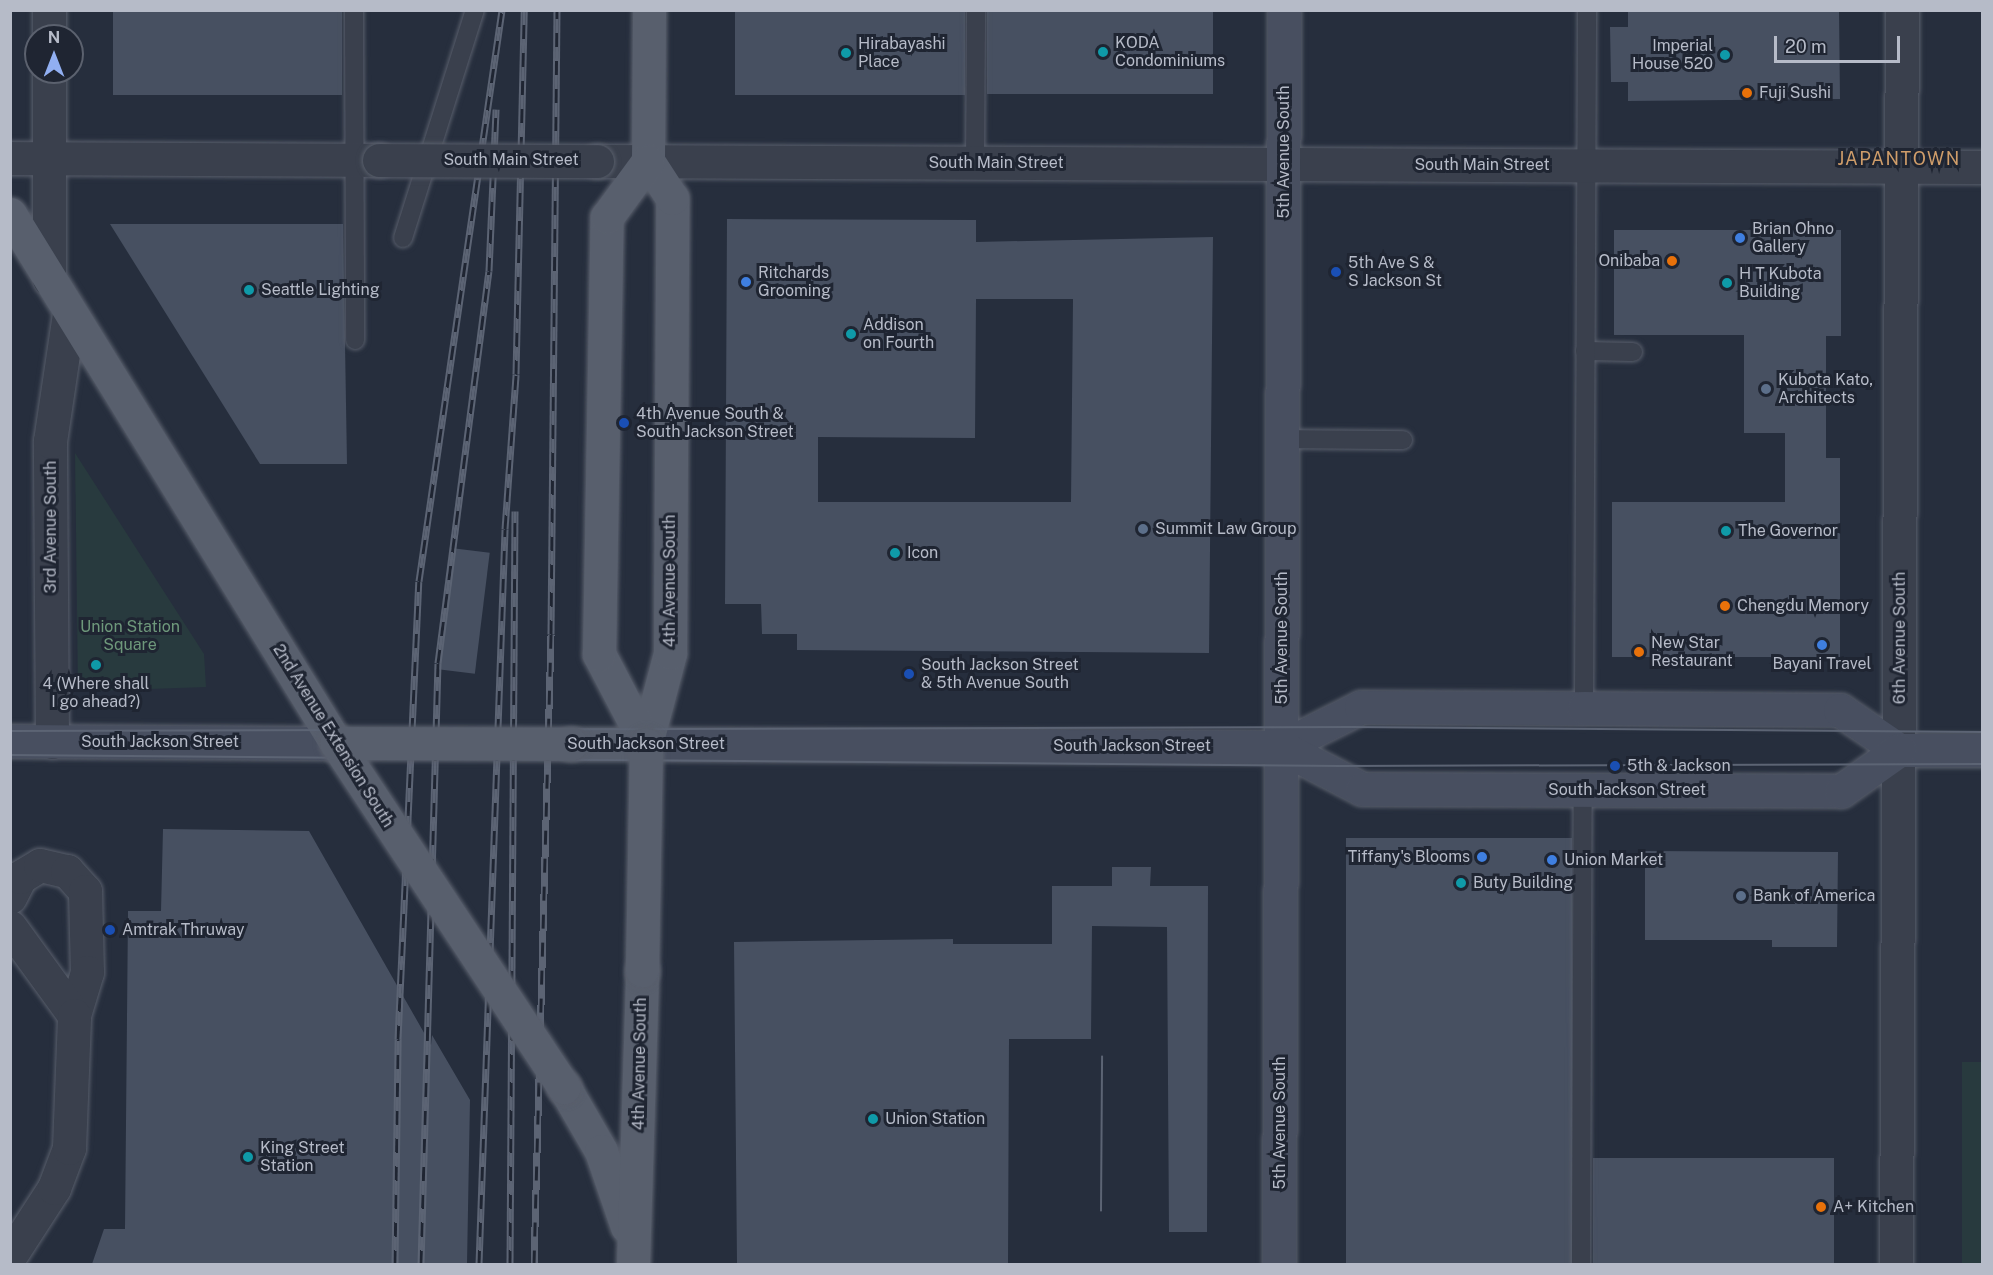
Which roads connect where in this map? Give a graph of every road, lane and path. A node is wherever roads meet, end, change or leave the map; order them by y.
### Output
1 (354, 10) edge
2 (475, 10) edge
3 (649, 10) edge
4 (976, 10) edge
5 (1284, 10) edge
6 (1587, 10) edge
7 (1902, 10) edge
8 (49, 84) edge
9 (10, 158) edge
10 (49, 159) junction
11 (367, 160) junction
12 (648, 161) junction
13 (975, 163) junction
14 (1284, 164) junction
15 (1586, 166) junction
16 (1902, 167) junction
17 (1983, 167) edge
18 (10, 214) edge
19 (403, 238) dead end
20 (49, 279) junction
21 (69, 314) junction
22 (355, 340) dead end
23 (1586, 351) junction
24 (1633, 352) dead end
25 (1283, 440) junction
26 (1403, 440) dead end
27 (1584, 708) junction
28 (10, 741) edge
29 (52, 742) junction
30 (336, 743) junction
31 (646, 744) junction
32 (1281, 747) junction
33 (1899, 750) junction
34 (1983, 750) edge
35 (1583, 790) junction
36 (10, 897) edge
37 (10, 927) edge
38 (74, 1015) junction
39 (10, 1256) edge
40 (633, 1264) edge
41 (1279, 1264) edge
42 (1581, 1264) edge
43 (1896, 1264) edge

1 - 11 lane
2 - 19 lane
3 - 12 main road
4 - 13 lane
5 - 14 main road, 5th Avenue South
6 - 15 lane
7 - 16 street, 6th Avenue South
8 - 10 street
9 - 10 street, South Main Street
10 - 11 street, South Main Street
10 - 20 street
11 - 12 street, South Main Street, bridge
11 - 22 lane
12 - 13 street, South Main Street
12 - 31 main road, 4th Avenue South
12 - 31 main road
13 - 14 street, South Main Street
14 - 15 street, South Main Street
14 - 25 main road, 5th Avenue South
15 - 16 street, South Main Street
15 - 23 lane
16 - 17 street, South Main Street
16 - 33 street, 6th Avenue South
18 - 20 main road, 2nd Avenue Extension South
20 - 21 main road, 2nd Avenue Extension South
21 - 29 street, 3rd Avenue South
21 - 30 main road, 2nd Avenue Extension South
23 - 24 lane
23 - 27 lane
25 - 26 lane
25 - 32 main road, 5th Avenue South
27 - 32 main road, South Jackson Street
27 - 33 main road, South Jackson Street
28 - 29 main road, South Jackson Street
29 - 30 main road, South Jackson Street
30 - 31 main road, South Jackson Street, bridge
30 - 40 main road, 2nd Avenue Extension South, bridge
31 - 32 main road, South Jackson Street
31 - 40 main road, 4th Avenue South, bridge
32 - 35 main road, South Jackson Street
32 - 41 main road, 5th Avenue South
33 - 34 main road
33 - 35 main road, South Jackson Street
33 - 43 street, 6th Avenue South
35 - 42 lane
36 - 38 street
37 - 38 street
38 - 39 street

